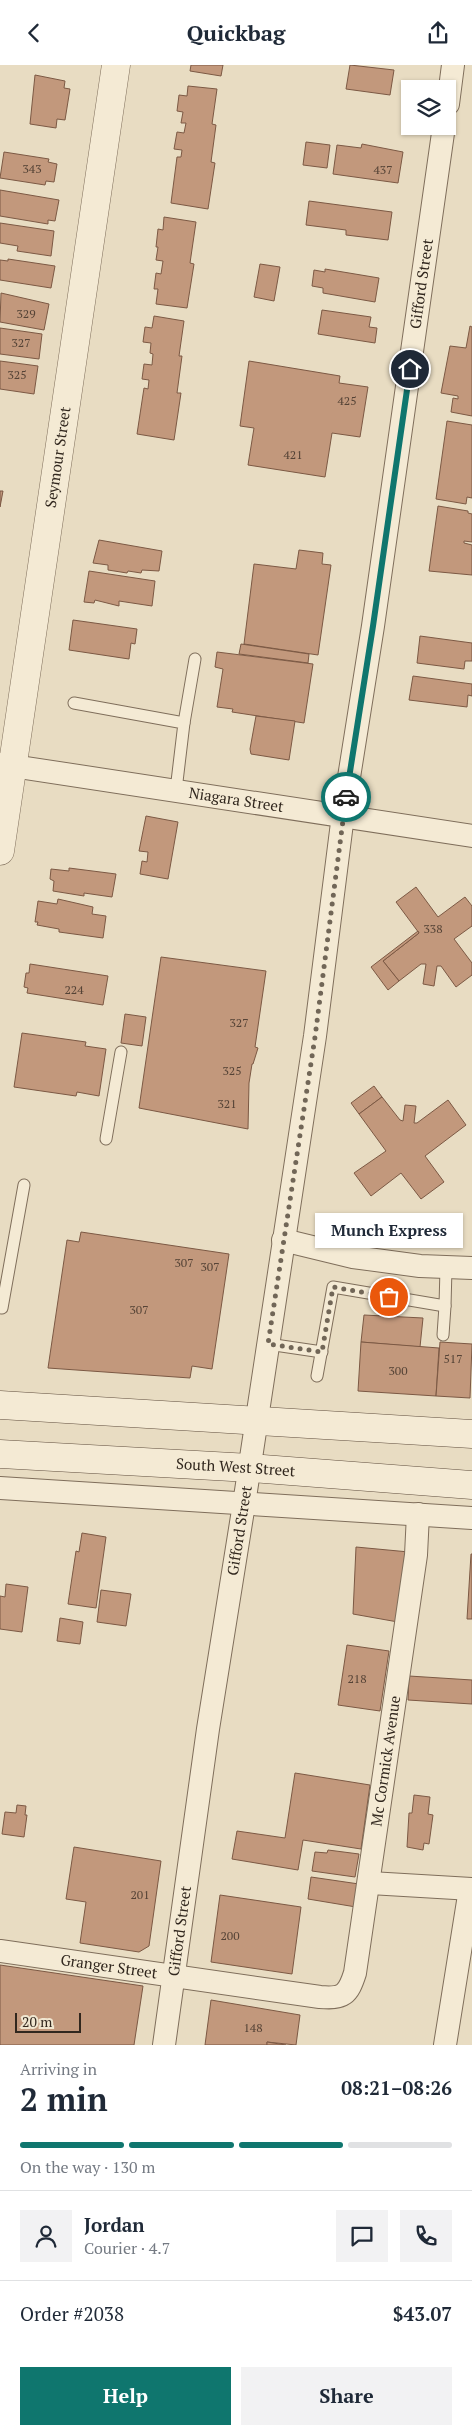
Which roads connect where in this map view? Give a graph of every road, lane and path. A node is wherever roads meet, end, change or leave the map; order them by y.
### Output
1 (116, 65) edge
2 (453, 65) edge
3 (451, 80) edge
4 (443, 135) edge
5 (195, 659) dead end
6 (74, 703) dead end
7 (184, 723) junction
8 (6, 765) edge
9 (176, 790) junction
10 (343, 815) junction
11 (472, 835) edge
12 (0, 851) edge
13 (121, 1052) dead end
14 (106, 1139) dead end
15 (24, 1185) dead end
16 (283, 1240) junction
17 (446, 1268) junction
18 (472, 1269) edge
19 (445, 1306) junction
20 (2, 1309) dead end
21 (443, 1335) dead end
22 (268, 1344) junction
23 (322, 1352) junction
24 (317, 1376) dead end
25 (0, 1405) edge
26 (257, 1421) junction
27 (472, 1434) edge
28 (0, 1454) edge
29 (250, 1468) junction
30 (472, 1485) edge
31 (0, 1488) edge
32 (244, 1504) junction
33 (418, 1514) junction
34 (472, 1518) edge
35 (370, 1883) junction
36 (471, 1889) edge
37 (0, 1951) edge
38 (174, 1976) junction
39 (336, 1999) joint
40 (164, 2045) edge
41 (445, 2045) edge

1 - 8 main road, Seymour Street
2 - 3 street
4 - 10 street, Gifford Street
5 - 7 lane
6 - 7 lane
7 - 9 lane
8 - 9 street, Niagara Street
8 - 12 main road, Seymour Street
9 - 10 street, Niagara Street
10 - 11 street, Niagara Street
10 - 16 street, Gifford Street
13 - 14 lane
15 - 20 lane
16 - 17 street
16 - 22 street, Gifford Street
17 - 18 street
17 - 19 lane
19 - 21 lane
19 - 23 lane
22 - 23 lane
22 - 26 street, Gifford Street
23 - 24 lane
25 - 26 main road
26 - 27 main road
26 - 29 street, Gifford Street
28 - 29 main road, South West Street
29 - 30 main road, South West Street
29 - 32 street, Gifford Street
31 - 32 street
32 - 33 street
32 - 38 street, Gifford Street
33 - 34 street
33 - 35 street, Mc Cormick Avenue
35 - 36 street
35 - 39 street, Mc Cormick Avenue
36 - 41 street
37 - 38 street, Granger Street
38 - 39 street, Granger Street
38 - 40 street, Gifford Street

